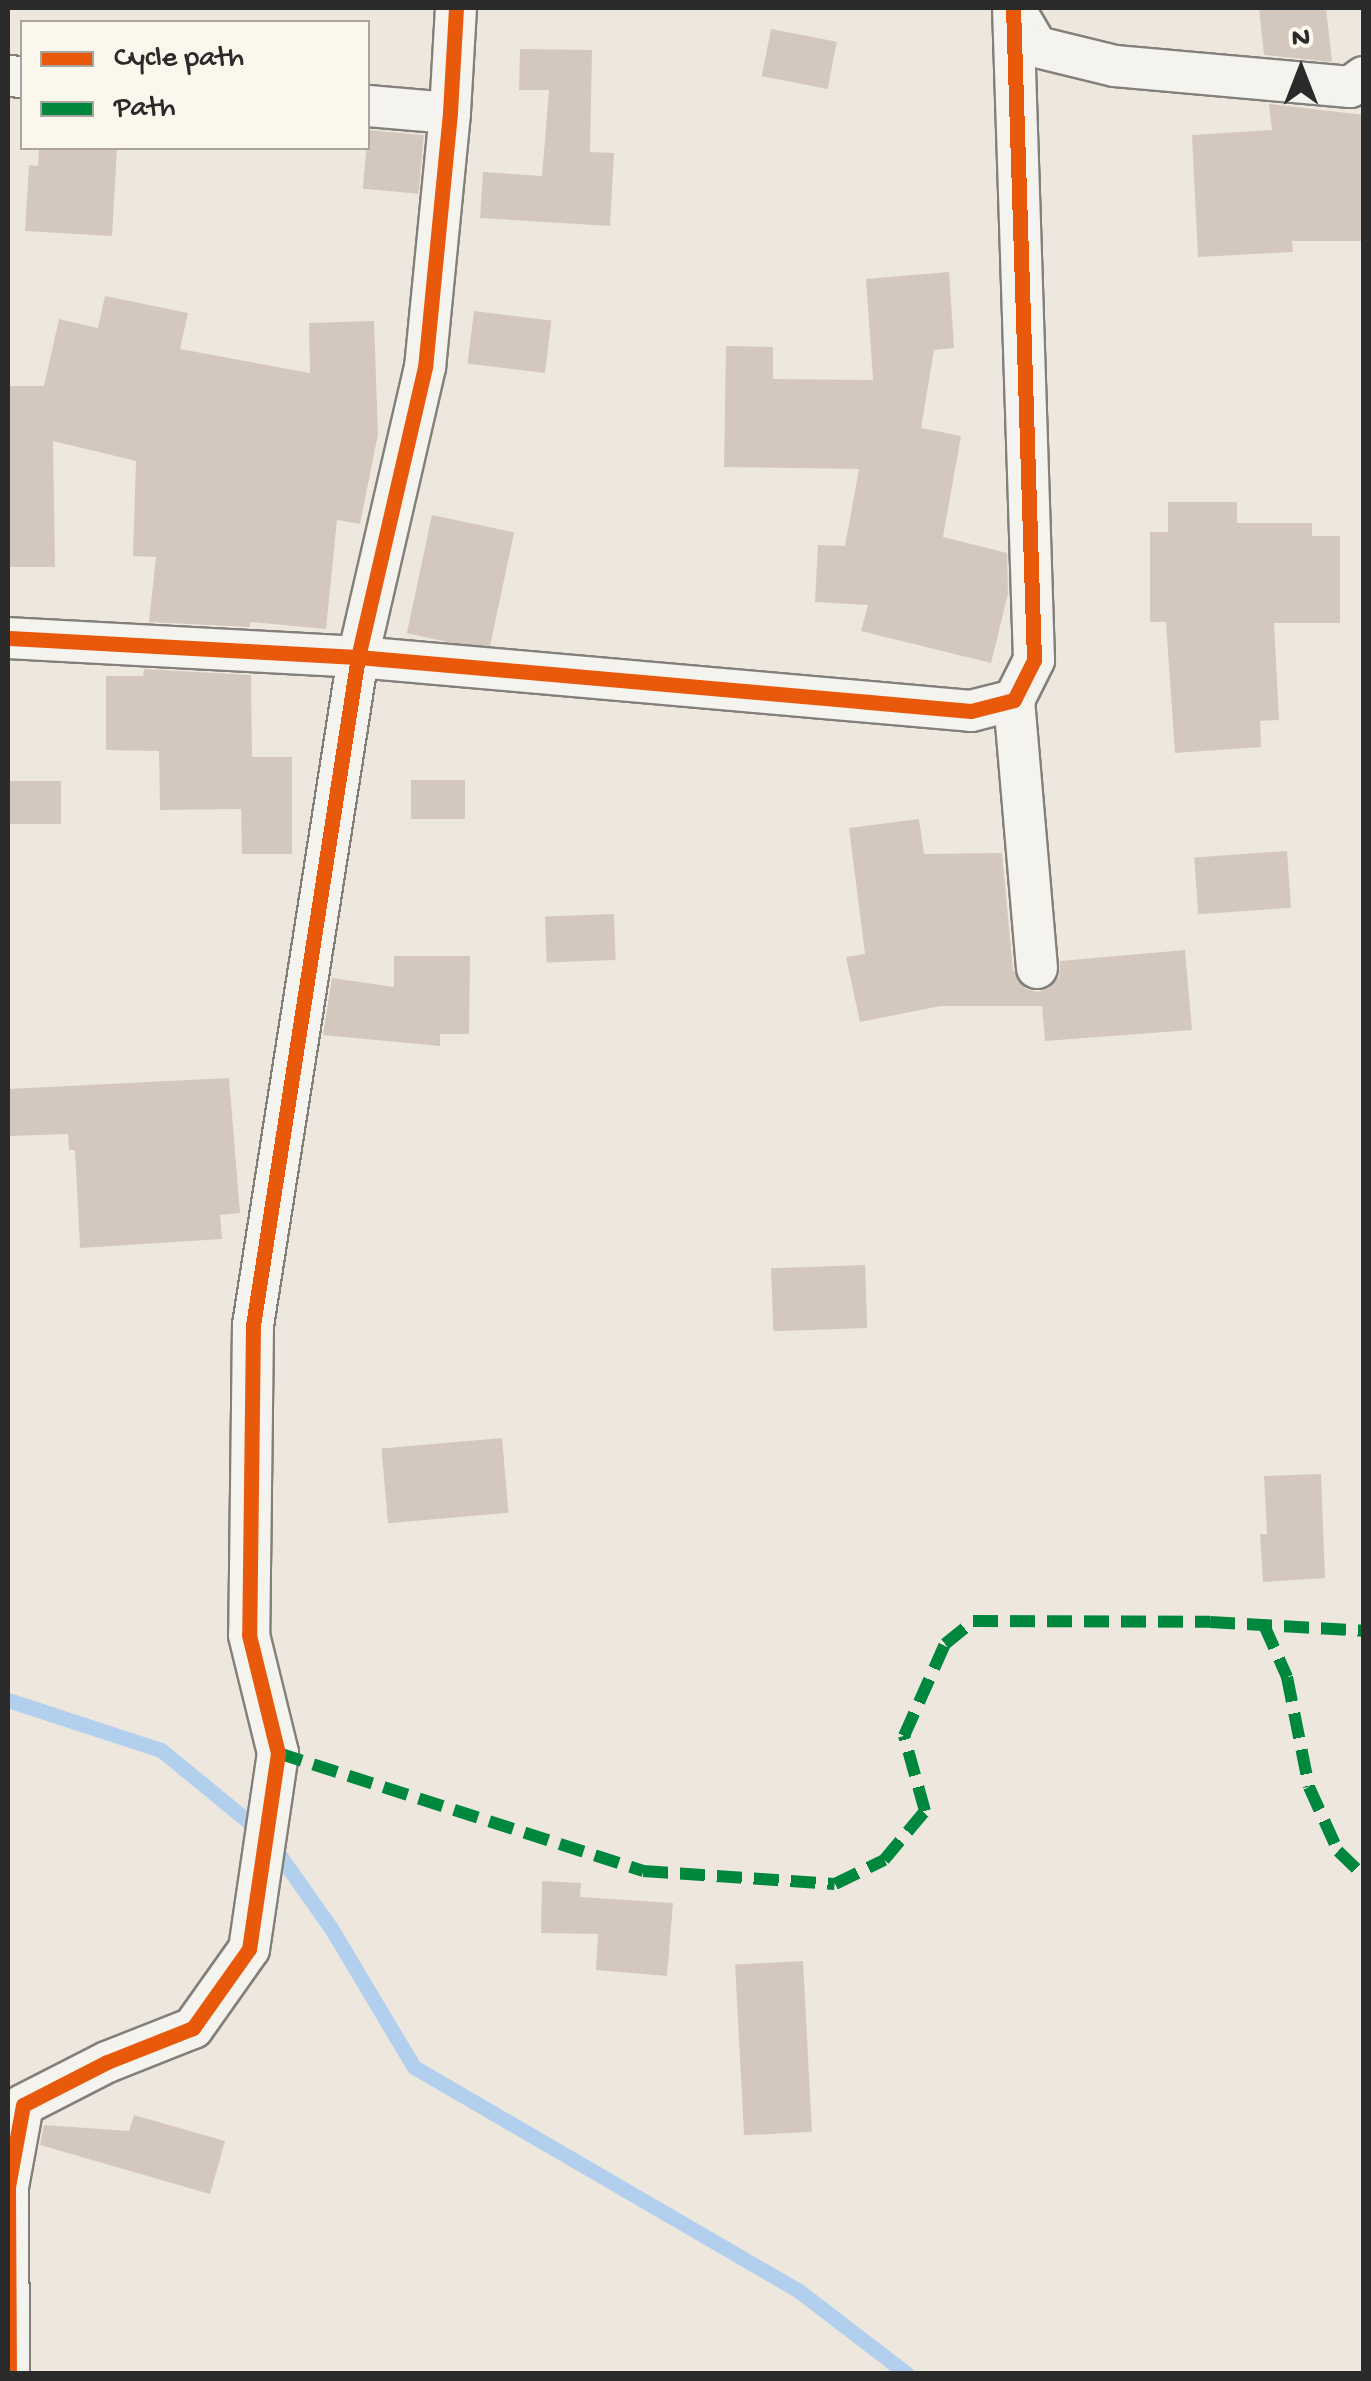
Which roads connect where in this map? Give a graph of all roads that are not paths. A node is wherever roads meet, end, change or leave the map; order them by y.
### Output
1 (456, 8) edge
2 (1013, 8) edge
3 (1364, 78) edge
4 (370, 106) edge
5 (450, 113) junction
6 (8, 638) edge
7 (358, 657) junction
8 (1014, 700) junction
9 (1037, 968) dead end
10 (8, 2364) edge
11 (9, 2374) edge

1 - 5 street
2 - 3 street
2 - 8 street
4 - 5 street
5 - 7 street
6 - 7 street
7 - 8 street
7 - 10 street
8 - 9 street
10 - 11 street

